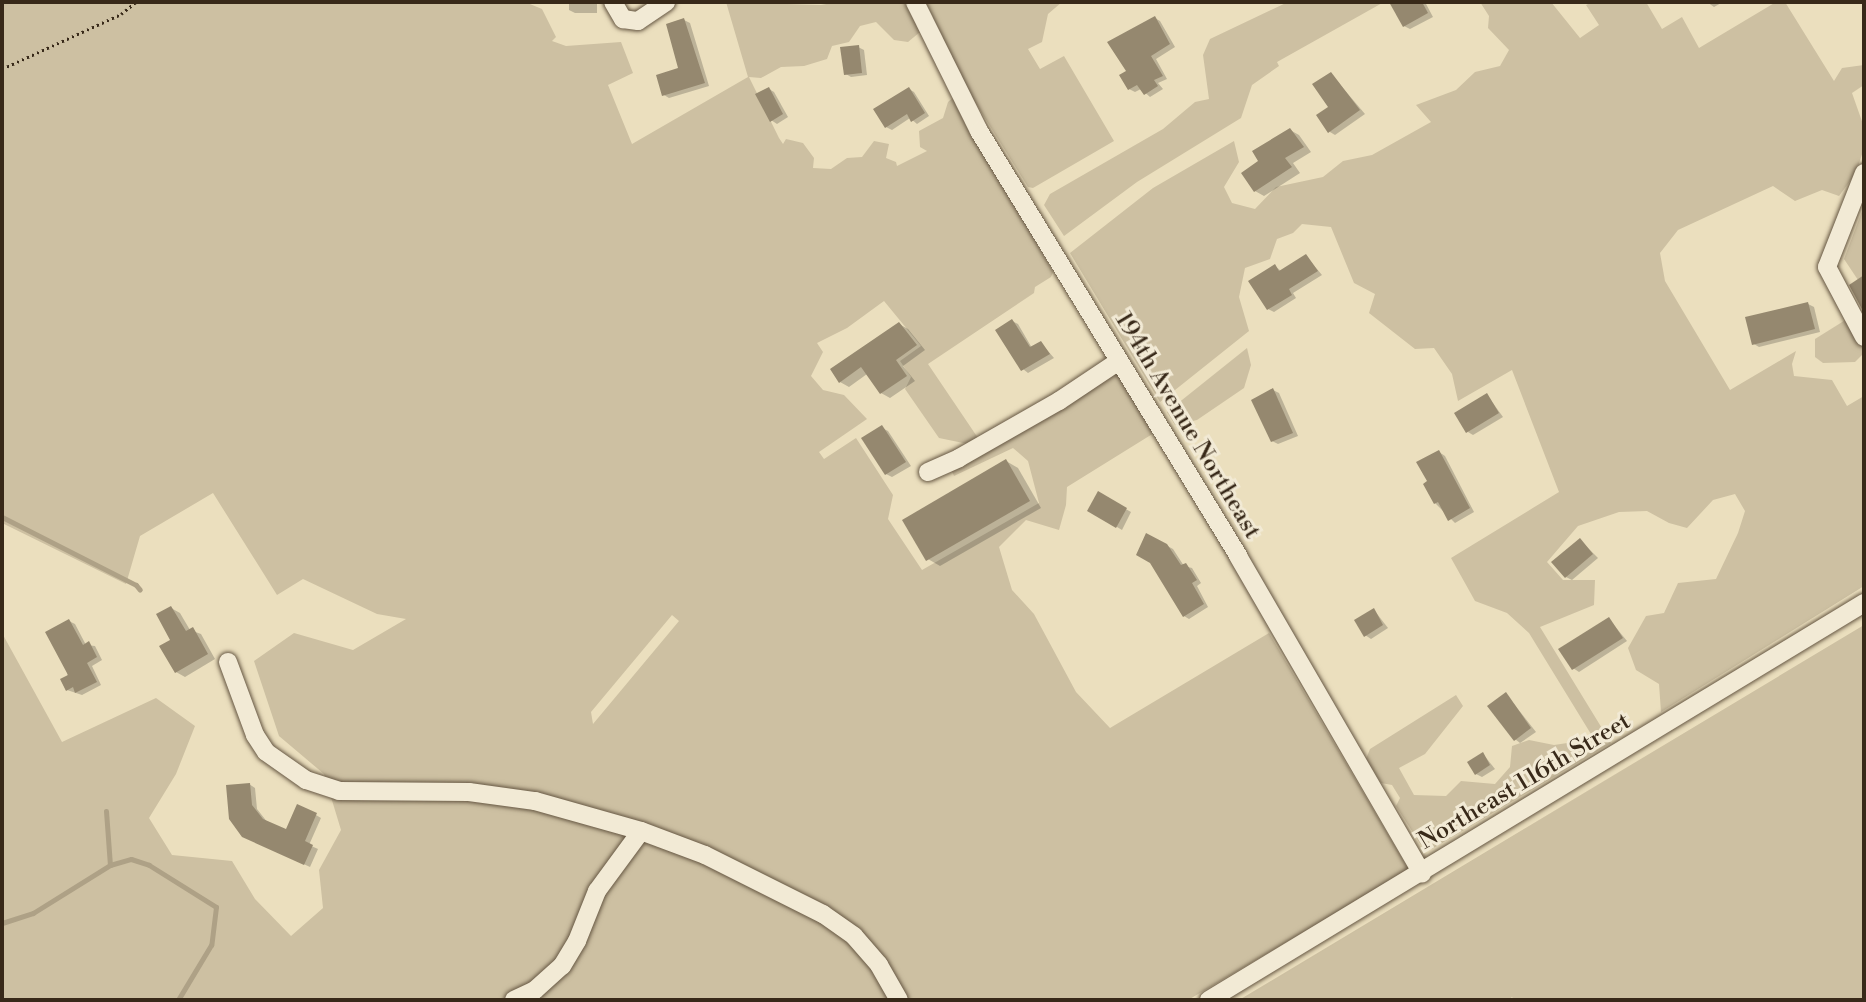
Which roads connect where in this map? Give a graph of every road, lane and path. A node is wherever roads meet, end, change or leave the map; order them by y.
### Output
1 (136, 2) edge
2 (613, 2) edge
3 (666, 2) edge
4 (915, 2) edge
5 (2, 69) edge
6 (1864, 173) edge
7 (1864, 337) edge
8 (1119, 361) junction
9 (928, 472) dead end
10 (1864, 604) edge
11 (228, 662) dead end
12 (641, 831) junction
13 (1422, 873) junction
14 (514, 1000) edge
15 (899, 1000) edge
16 (1209, 1000) edge

1 - 5 path
2 - 3 street
4 - 8 street, 194th Avenue Northeast
6 - 7 street
8 - 9 street
8 - 13 street, 194th Avenue Northeast
10 - 13 street, Northeast 116th Street
11 - 12 street
12 - 14 street
12 - 15 street
13 - 16 street, Northeast 116th Street

